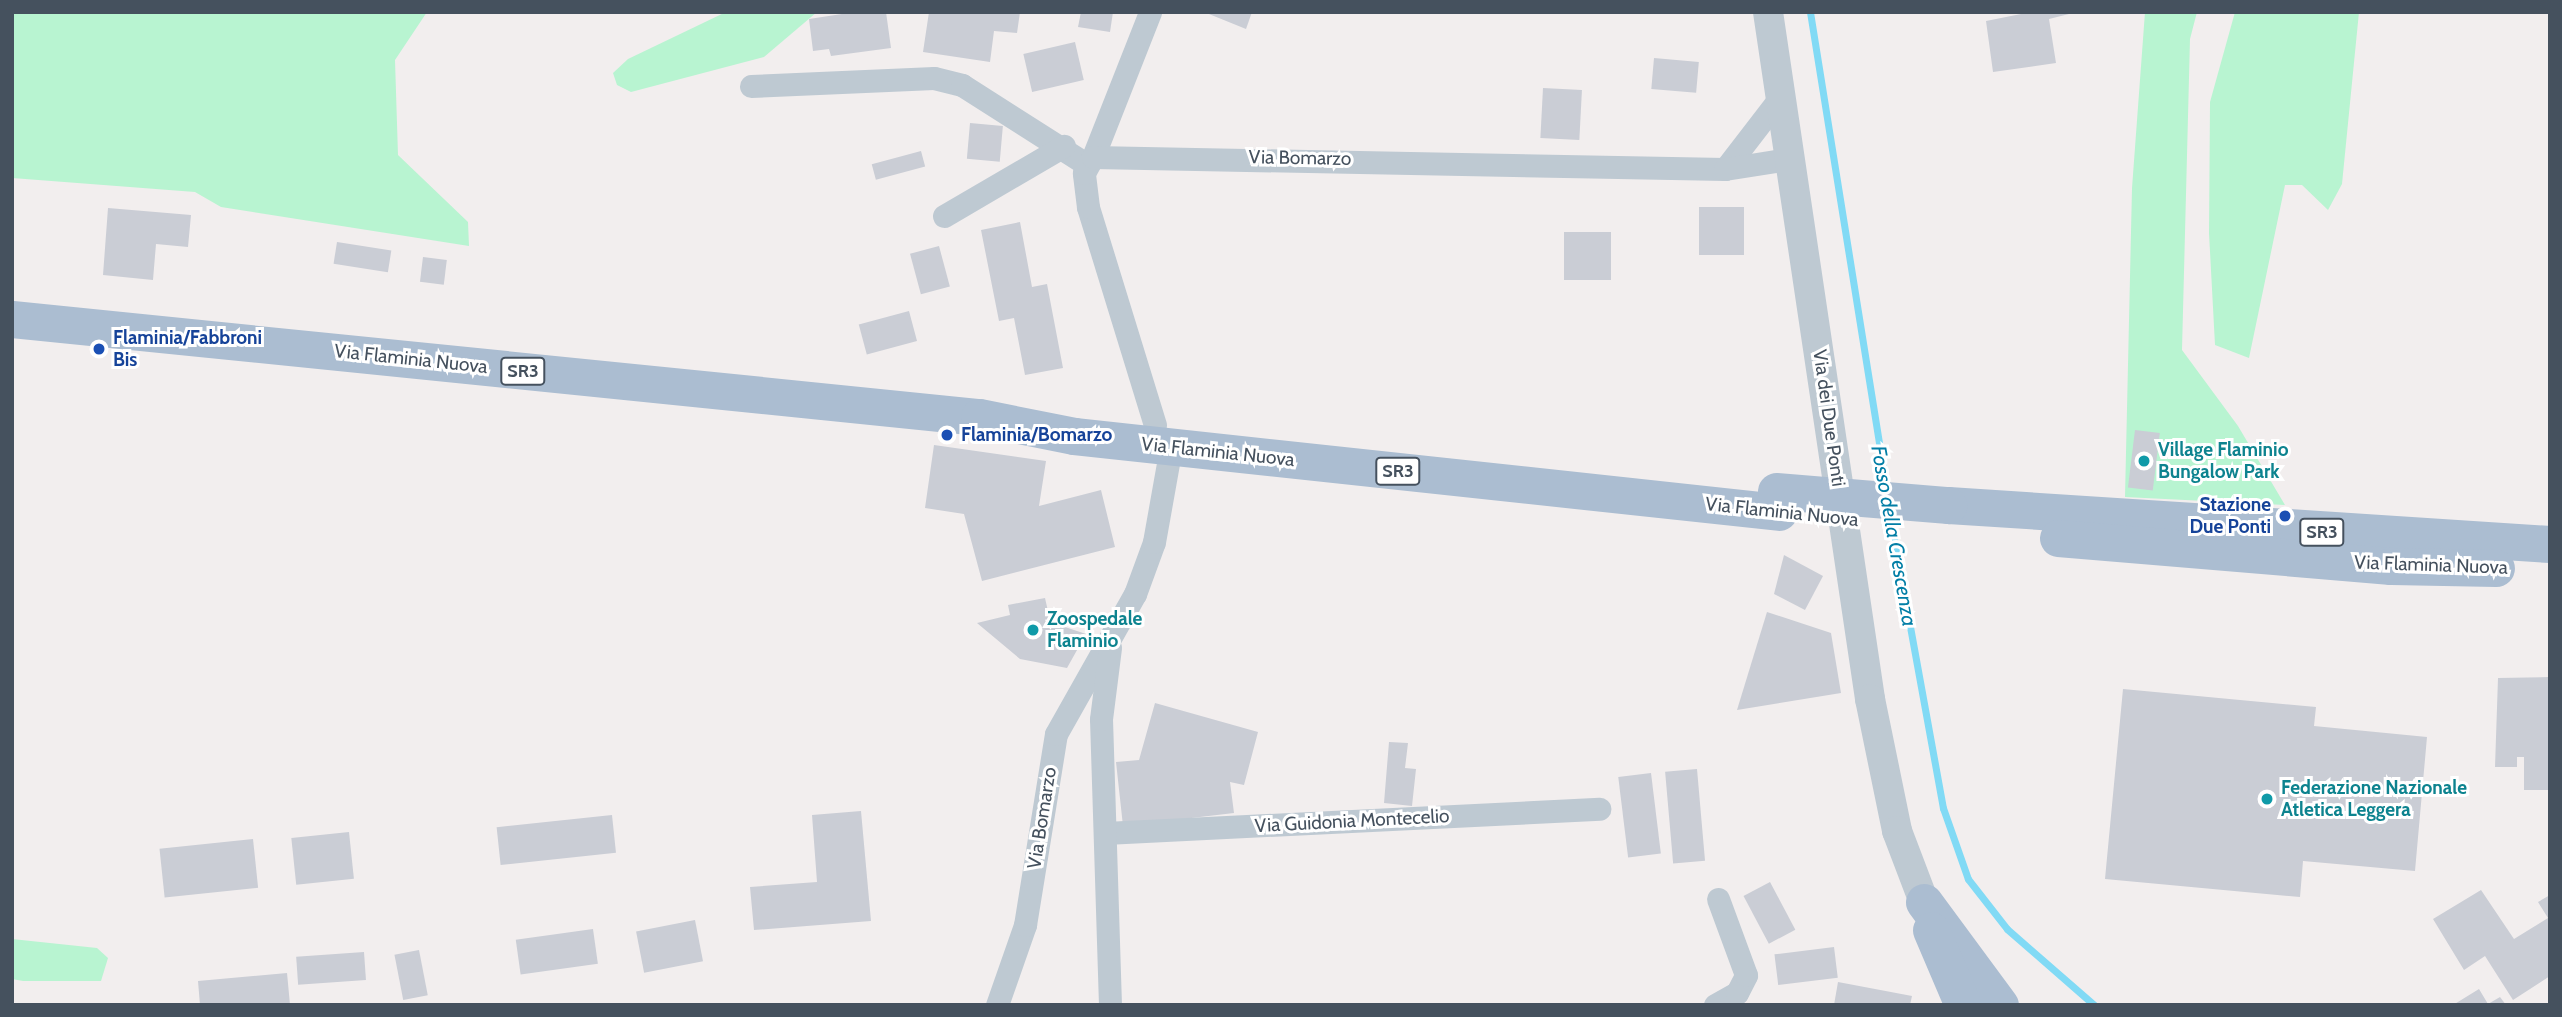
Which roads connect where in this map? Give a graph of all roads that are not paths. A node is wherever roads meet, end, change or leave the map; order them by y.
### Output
1 (1150, 12) edge
2 (1768, 12) edge
3 (751, 86) dead end
4 (1779, 99) junction
5 (1064, 146) junction
6 (1789, 159) junction
7 (1089, 161) junction
8 (1725, 169) junction
9 (944, 216) dead end
10 (12, 319) edge
11 (1163, 436) junction
12 (1949, 517) junction
13 (2550, 544) edge
14 (2550, 569) edge
15 (1111, 642) junction
16 (1599, 809) dead end
17 (1105, 833) junction
18 (1718, 899) dead end
19 (1924, 902) joint
20 (1989, 999) edge
21 (997, 1005) edge
22 (1110, 1005) edge
23 (1715, 1005) edge

1 - 7 street
2 - 4 street, Via dei Due Ponti
3 - 5 street
4 - 6 street, Via dei Due Ponti
4 - 8 street
5 - 7 street
5 - 9 street
6 - 8 street, Via Bomarzo
6 - 19 street, Via dei Due Ponti
7 - 8 street, Via Bomarzo
7 - 11 street, Via Bomarzo
10 - 11 main road, Via Flaminia Nuova / SR3
11 - 12 main road, Via Flaminia Nuova / SR3, bridge
11 - 15 street, Via Bomarzo
12 - 13 main road, Via Flaminia Nuova / SR3
12 - 14 main road, Via Flaminia Nuova / SR3
15 - 17 street, Via Bomarzo
15 - 21 street, Via Bomarzo
16 - 17 street, Via Guidonia Montecelio
17 - 22 street, Via Bomarzo
18 - 23 street
19 - 20 main road

